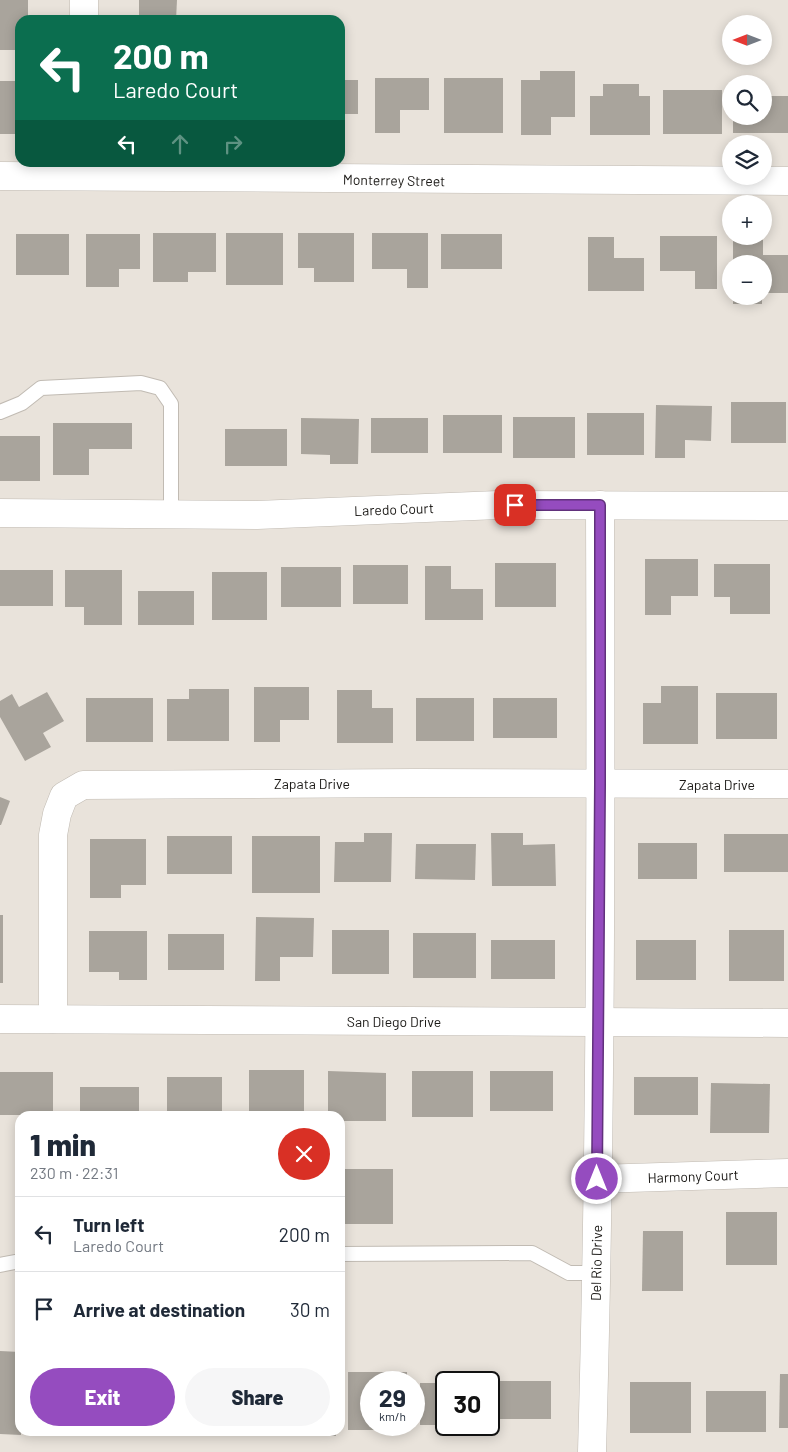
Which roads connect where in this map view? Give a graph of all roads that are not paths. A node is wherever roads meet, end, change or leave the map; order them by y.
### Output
1 (84, 0) edge
2 (84, 15) edge
3 (82, 170) edge
4 (0, 176) edge
5 (788, 181) edge
6 (0, 412) edge
7 (600, 505) junction
8 (788, 506) edge
9 (0, 513) edge
10 (171, 513) junction
11 (600, 784) junction
12 (788, 784) edge
13 (0, 1019) edge
14 (53, 1019) junction
15 (598, 1022) junction
16 (788, 1022) edge
17 (788, 1173) edge
18 (597, 1179) junction
19 (345, 1254) edge
20 (15, 1262) edge
21 (0, 1265) edge
22 (597, 1273) junction
23 (592, 1452) edge

1 - 2 street
3 - 4 street, Monterrey Street
3 - 5 street, Monterrey Street
6 - 10 lane
7 - 8 street, Laredo Court
7 - 10 street, Laredo Court
7 - 11 street, Del Rio Drive
9 - 10 street, Laredo Court
11 - 12 street, Zapata Drive
11 - 14 street, Zapata Drive
11 - 15 street, Del Rio Drive
13 - 14 street, San Diego Drive
14 - 15 street, San Diego Drive
15 - 16 street, San Diego Drive
15 - 18 street, Del Rio Drive
17 - 18 street, Harmony Court
18 - 22 street, Del Rio Drive
19 - 22 lane
20 - 21 lane
22 - 23 street, Del Rio Drive

